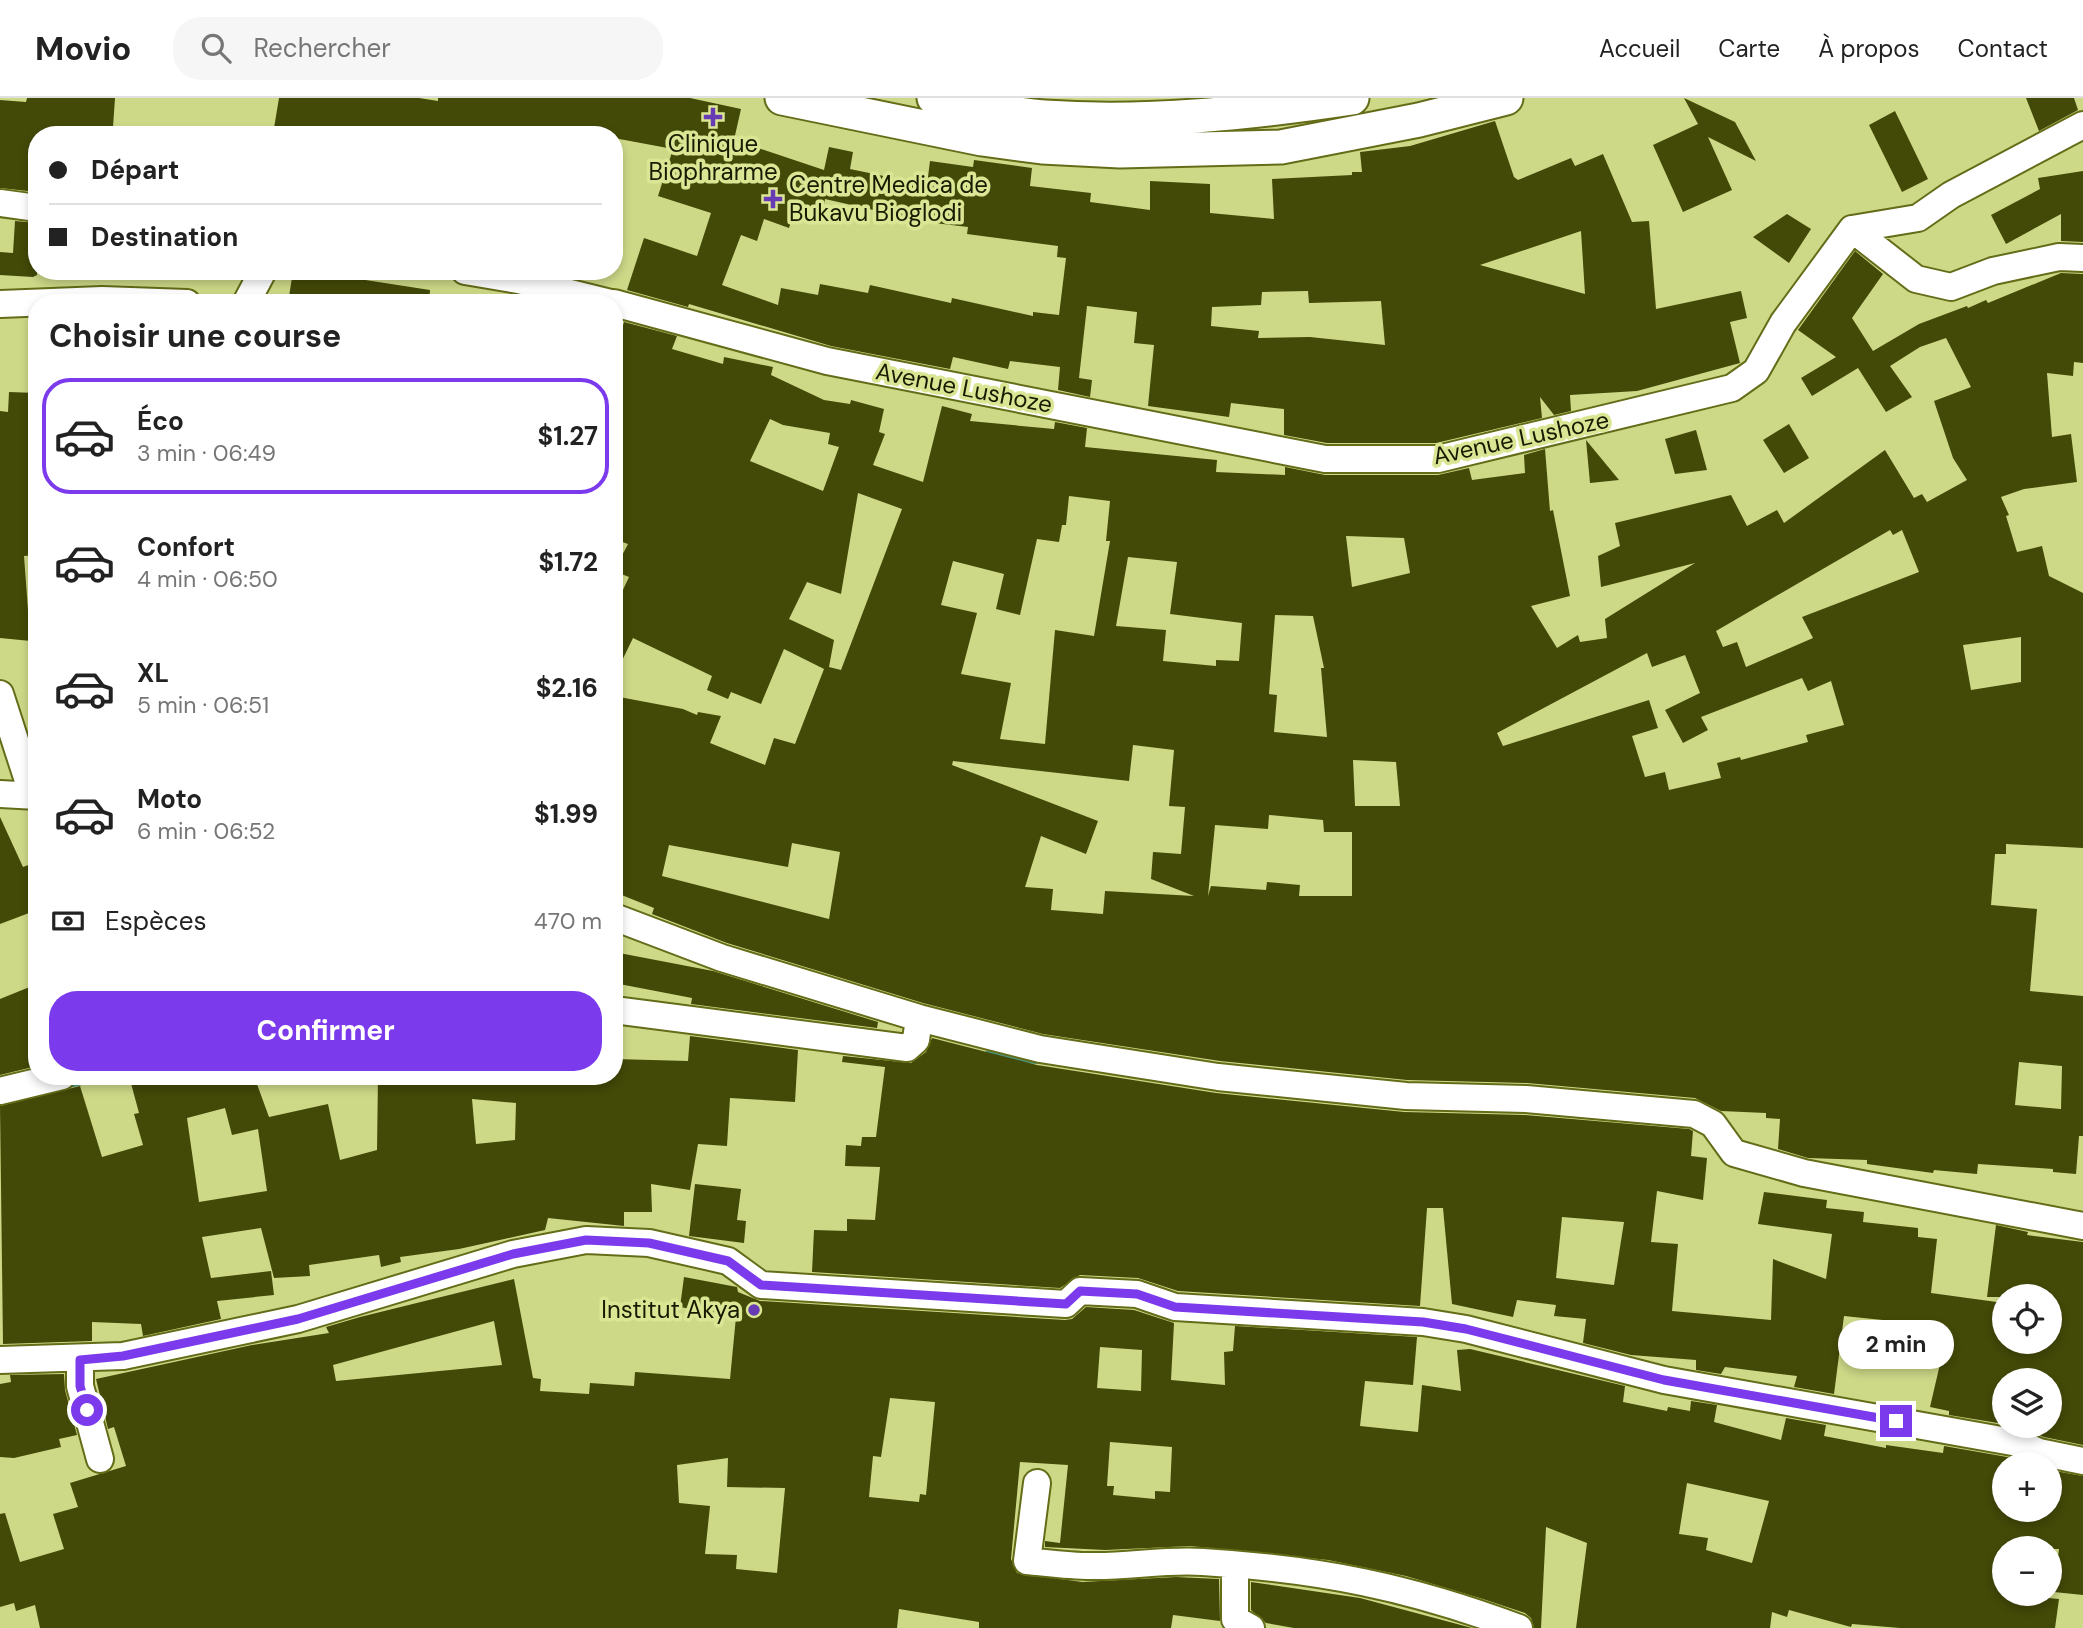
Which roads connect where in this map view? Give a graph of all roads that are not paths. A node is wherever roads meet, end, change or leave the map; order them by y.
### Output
1 (782, 98) edge
2 (934, 98) edge
3 (1352, 98) edge
4 (1506, 98) edge
5 (1278, 110) junction
6 (2083, 125) edge
7 (1281, 148) junction
8 (0, 203) edge
9 (28, 207) edge
10 (1852, 229) junction
11 (2083, 258) edge
12 (518, 280) edge
13 (576, 294) edge
14 (28, 303) edge
15 (0, 304) edge
16 (623, 306) edge
17 (0, 694) edge
18 (28, 776) edge
19 (0, 794) edge
20 (28, 796) edge
21 (623, 920) edge
22 (623, 1011) edge
23 (919, 1018) junction
24 (28, 1084) edge
25 (0, 1091) edge
26 (2083, 1226) edge
27 (0, 1360) edge
28 (80, 1360) junction
29 (100, 1459) dead end
30 (2083, 1461) edge
31 (1037, 1483) dead end
32 (1236, 1566) junction
33 (1251, 1628) edge
34 (1519, 1628) edge

1 - 7 main road
2 - 5 main road
3 - 5 main road
4 - 7 main road
5 - 7 main road
6 - 10 street
8 - 9 street
10 - 11 street
10 - 16 street, Avenue Lushoze
12 - 13 street, Avenue Lushoze
14 - 15 street
17 - 18 street
19 - 20 street
21 - 23 street
22 - 23 street
23 - 26 street
24 - 25 street
27 - 28 street
28 - 29 street
28 - 30 street
31 - 32 street
32 - 33 street
32 - 34 street

